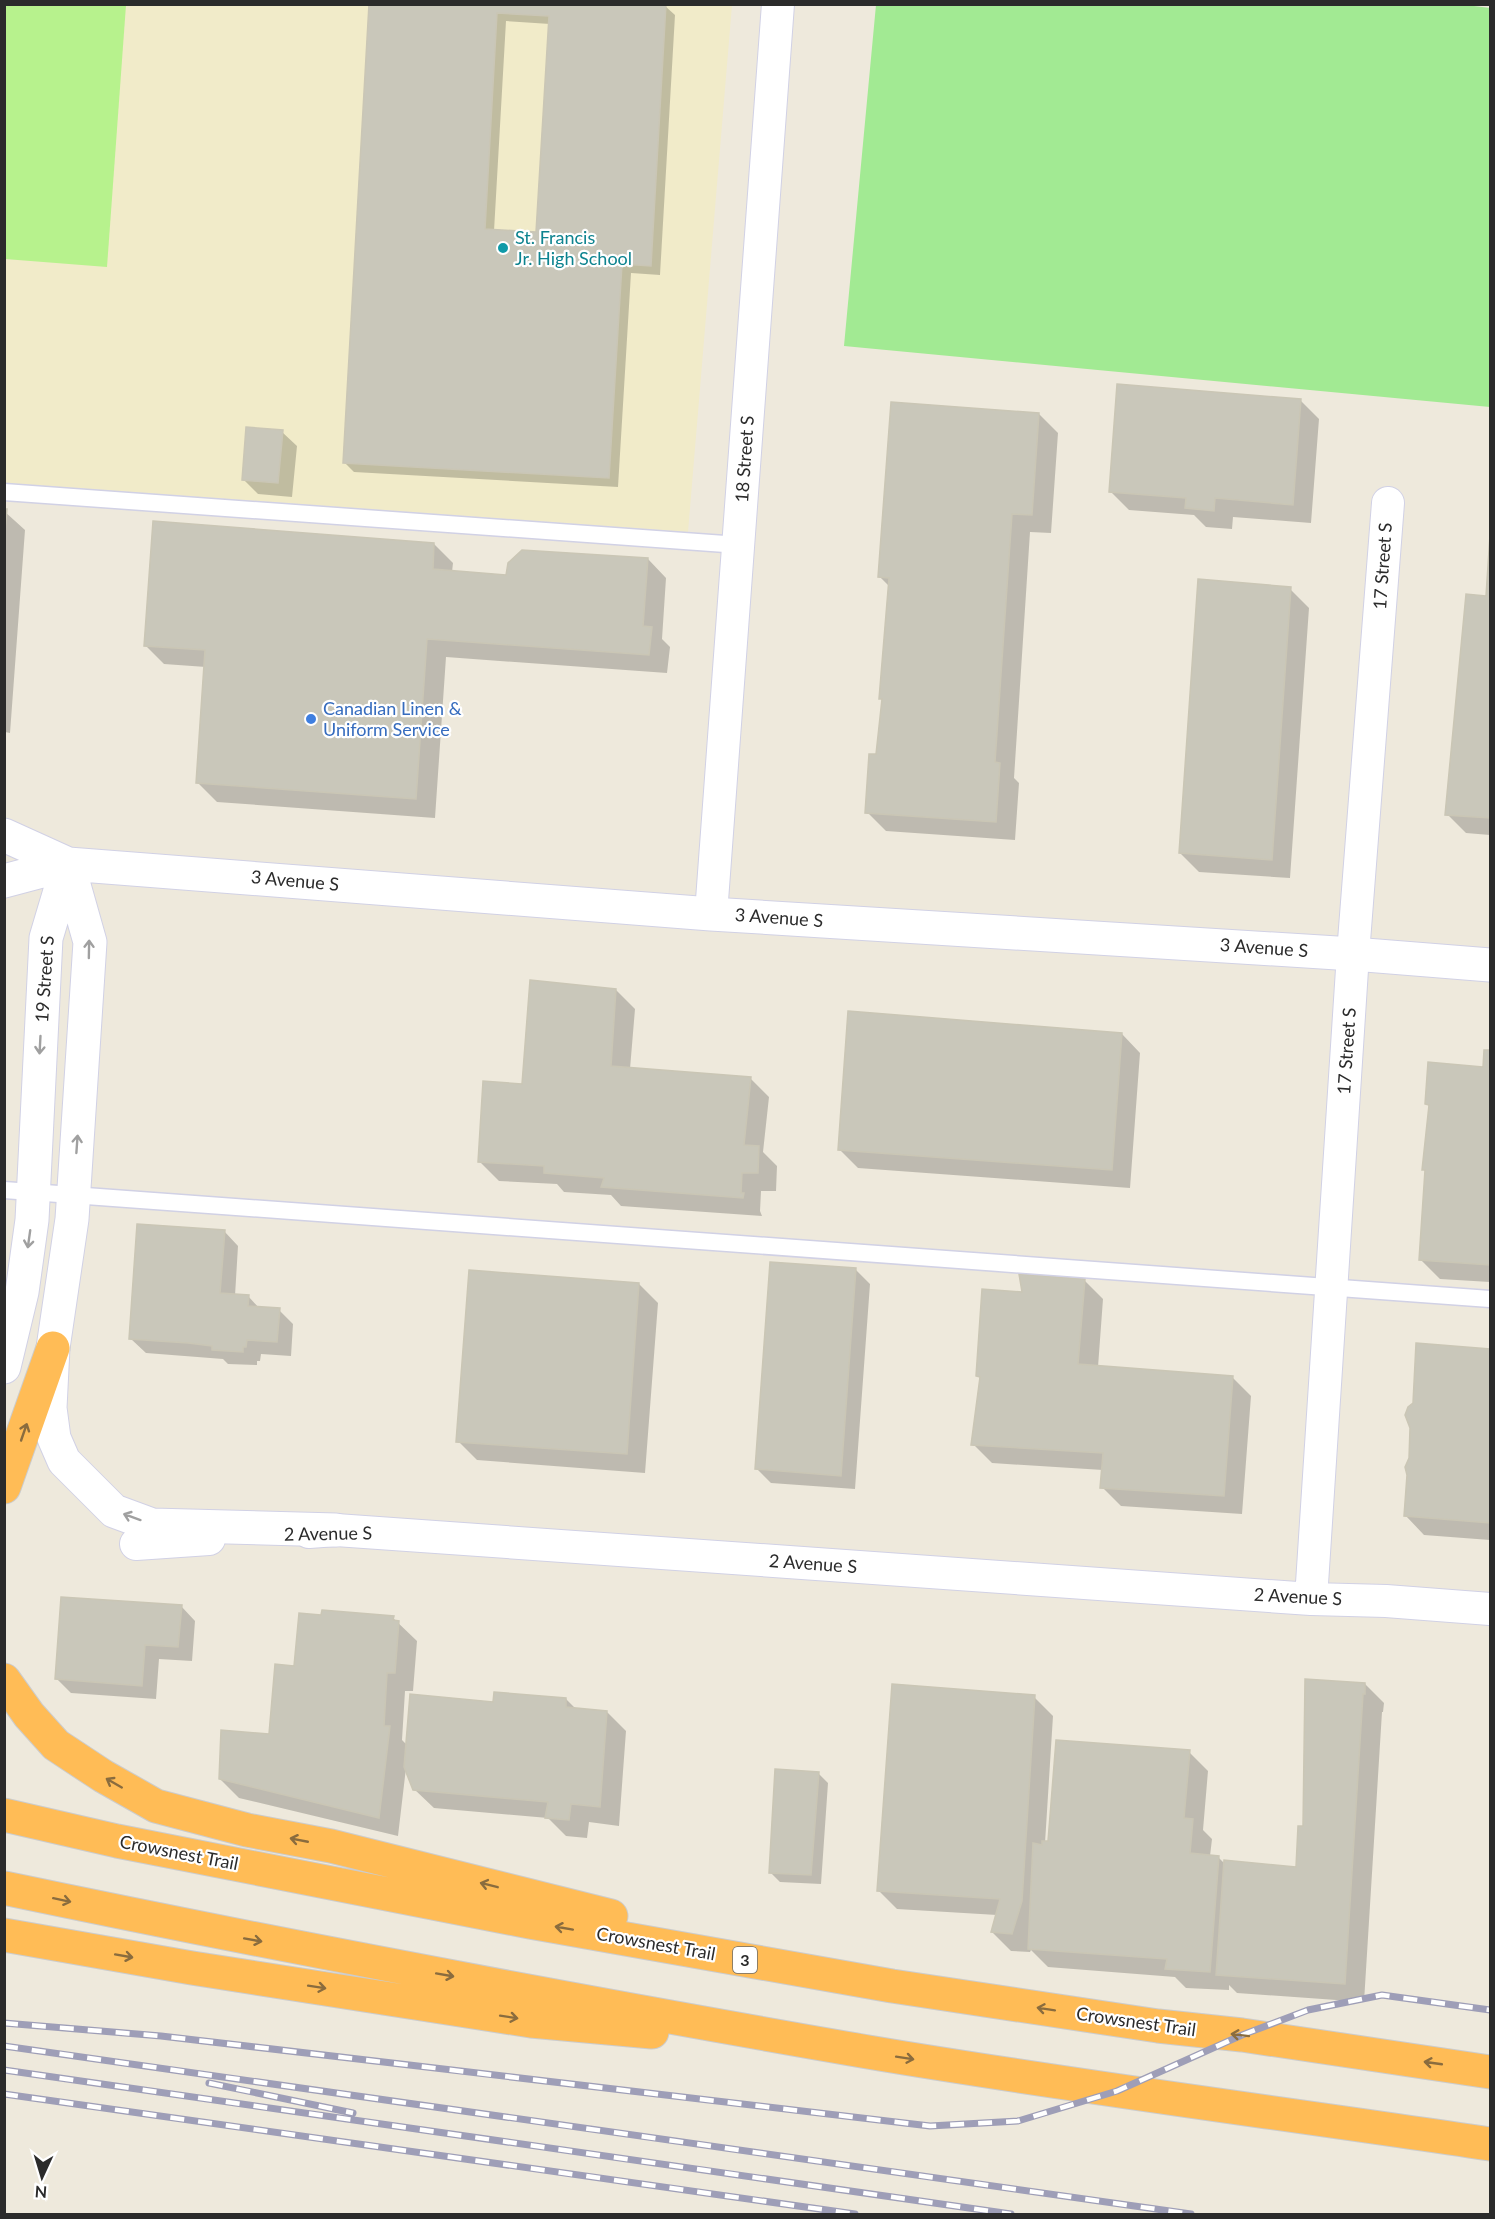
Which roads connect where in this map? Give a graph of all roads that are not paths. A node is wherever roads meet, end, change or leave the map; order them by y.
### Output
1 (778, 4) edge
2 (4, 492) edge
3 (1388, 503) dead end
4 (739, 545) junction
5 (4, 835) edge
6 (68, 864) junction
7 (4, 881) edge
8 (711, 914) junction
9 (1353, 954) junction
10 (1491, 965) edge
11 (19, 1191) edge
12 (74, 1195) junction
13 (1332, 1286) junction
14 (1491, 1299) edge
15 (53, 1348) junction
16 (4, 1367) edge
17 (4, 1487) edge
18 (336, 1530) junction
19 (135, 1544) dead end
20 (1311, 1599) junction
21 (1491, 1609) edge
22 (4, 1680) edge
23 (4, 1815) edge
24 (4, 1888) edge
25 (4, 1935) edge
26 (892, 1986) junction
27 (870, 2052) junction
28 (1491, 2072) edge
29 (1491, 2144) edge

1 - 4 street, 18 Street S
2 - 4 lane
3 - 9 street, 17 Street S
4 - 8 street, 18 Street S
5 - 6 main road, 3 Avenue S
6 - 7 main road, 3 Avenue S
6 - 8 main road, 3 Avenue S
6 -> 11 main road, 19 Street S
12 -> 6 main road
8 - 9 main road, 3 Avenue S
9 - 10 main road, 3 Avenue S
9 - 13 street, 17 Street S
11 - 12 lane
11 -> 16 main road, 19 Street S
12 - 13 lane
12 - 15 main road
13 - 14 lane
13 - 20 street, 17 Street S
17 -> 15 highway
18 -> 15 main road
18 - 19 street, 2 Avenue S
18 - 20 street, 2 Avenue S
20 - 21 street, 2 Avenue S
26 -> 22 highway
26 -> 23 highway, Crowsnest Trail / 3
24 -> 27 highway
25 -> 27 highway
28 -> 26 highway, Crowsnest Trail / 3
27 -> 29 highway

